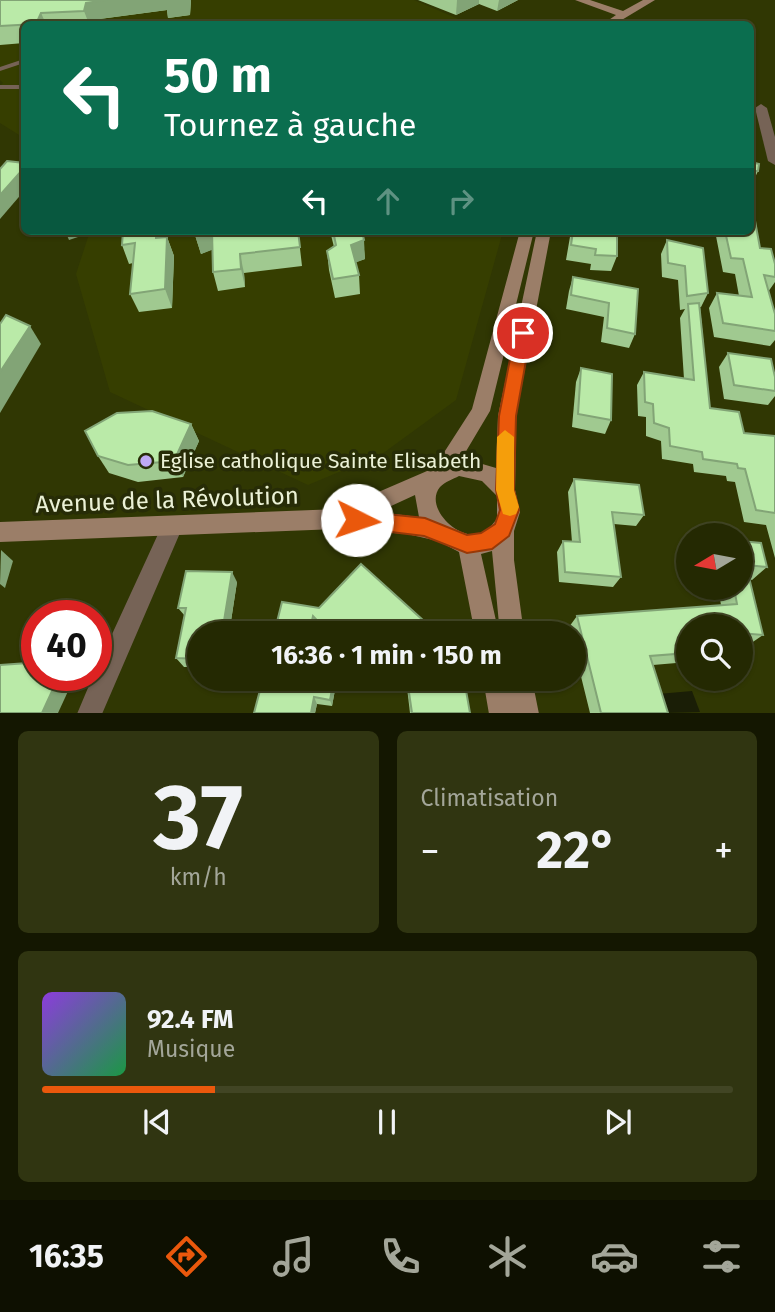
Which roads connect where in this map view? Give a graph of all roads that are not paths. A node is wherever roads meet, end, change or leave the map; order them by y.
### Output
1 (580, 0) edge
2 (635, 0) edge
3 (650, 0) edge
4 (618, 13) junction
5 (601, 21) edge
6 (611, 21) edge
7 (21, 62) edge
8 (0, 69) edge
9 (0, 87) edge
10 (21, 87) edge
11 (756, 107) edge
12 (775, 111) edge
13 (775, 161) edge
14 (534, 235) edge
15 (535, 235) edge
16 (440, 474) junction
17 (505, 490) junction
18 (337, 519) junction
19 (172, 526) junction
20 (503, 530) junction
21 (438, 531) junction
22 (0, 532) edge
23 (467, 544) junction
24 (485, 621) edge
25 (510, 621) edge
26 (497, 691) edge
27 (522, 691) edge
28 (89, 713) edge
29 (502, 713) edge
30 (526, 713) edge

1 - 4 main road
2 - 4 main road
3 - 4 main road
4 - 5 main road
4 - 6 main road
7 - 8 lane
9 - 10 lane
11 - 12 street
11 - 13 street
14 - 16 main road
15 - 17 main road
16 - 17 main road
16 - 18 main road
16 - 21 main road
17 - 20 main road
18 - 19 main road, Avenue de la Révolution
18 - 21 main road
19 - 22 main road, Avenue de la Révolution
19 - 28 street
20 - 23 main road
20 - 25 main road
21 - 23 main road
23 - 24 main road
26 - 29 main road
27 - 30 main road

